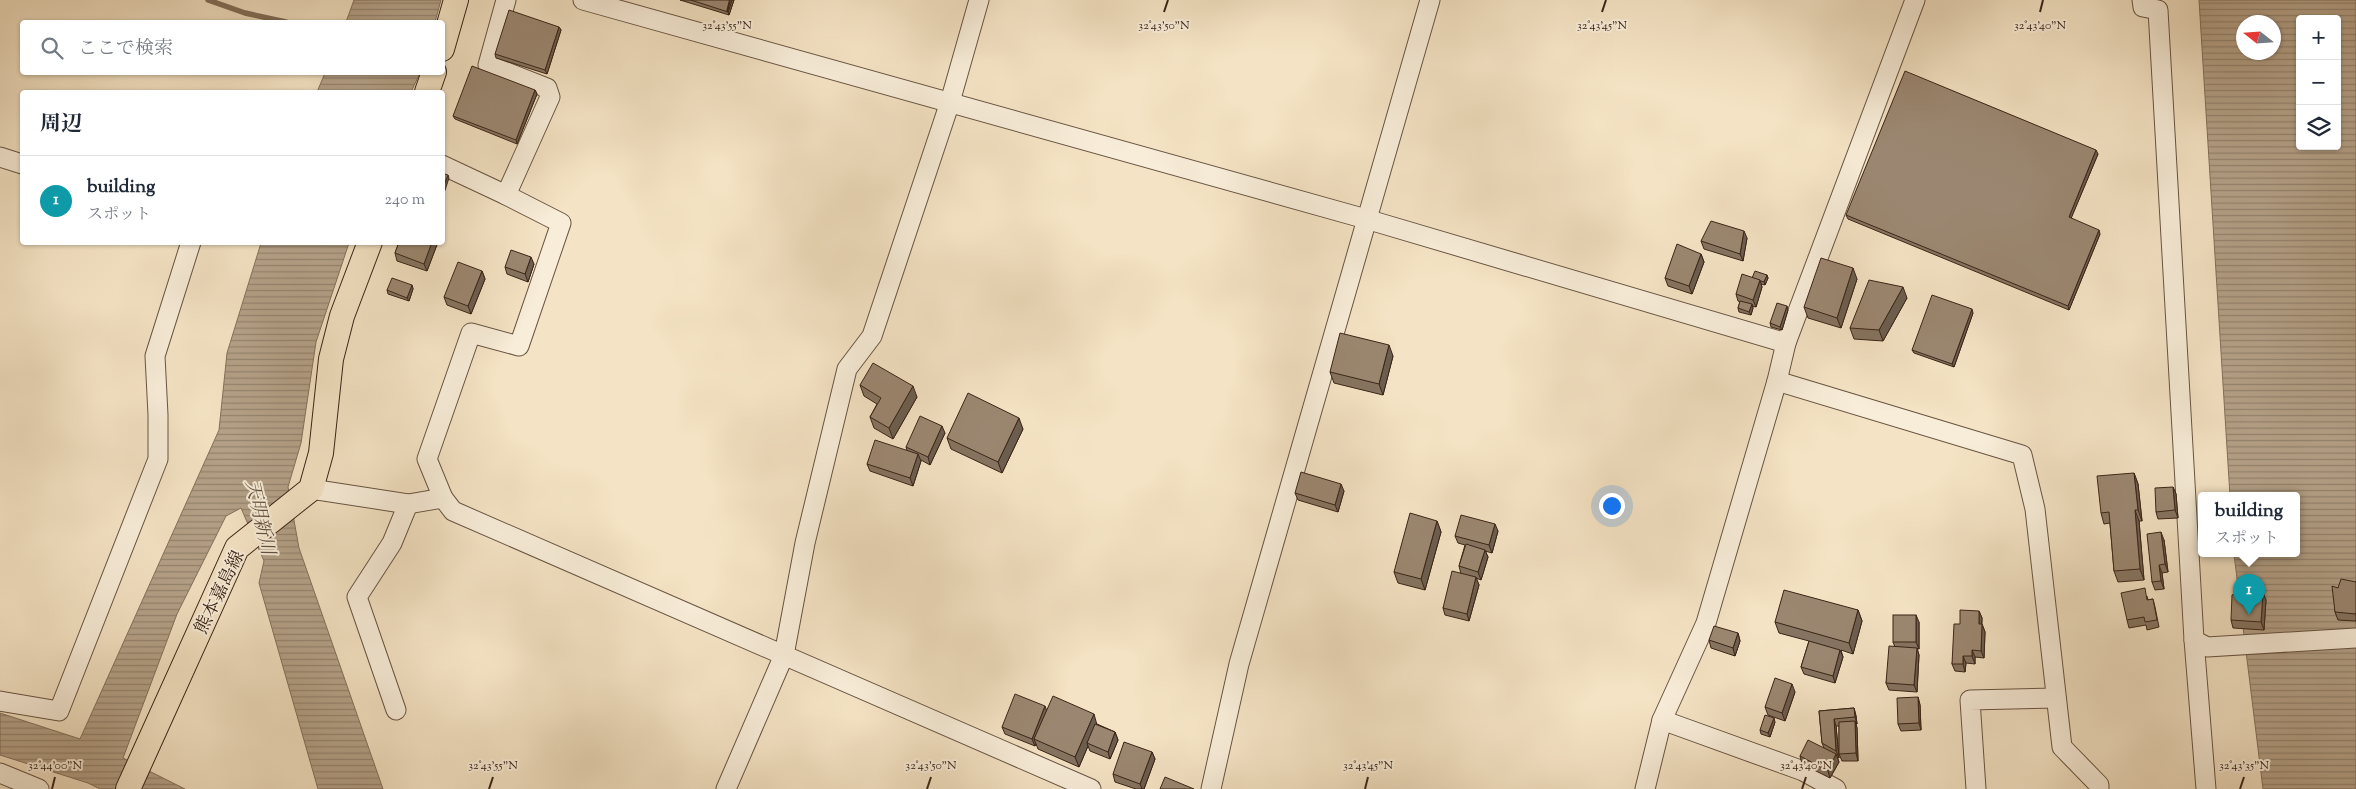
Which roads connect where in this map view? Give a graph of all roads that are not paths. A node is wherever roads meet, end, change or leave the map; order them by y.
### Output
1 (456, 0) edge
2 (506, 0) edge
3 (583, 0) edge
4 (979, 0) edge
5 (1430, 0) edge
6 (1915, 0) edge
7 (2152, 3) edge
8 (445, 38) edge
9 (433, 75) edge
10 (428, 90) edge
11 (950, 102) junction
12 (0, 157) edge
13 (20, 163) edge
14 (445, 166) edge
15 (506, 195) junction
16 (1366, 219) junction
17 (190, 245) edge
18 (369, 245) edge
19 (1786, 343) junction
20 (1777, 381) junction
21 (310, 489) junction
22 (443, 498) junction
23 (408, 504) junction
24 (2356, 638) edge
25 (2201, 644) junction
26 (784, 655) junction
27 (2056, 698) junction
28 (0, 701) edge
29 (396, 710) dead end
30 (1662, 720) junction
31 (0, 773) edge
32 (39, 789) edge
33 (128, 789) edge
34 (726, 789) edge
35 (1091, 789) edge
36 (1211, 789) edge
37 (1645, 789) edge
38 (1836, 789) edge
39 (1976, 789) edge
40 (2099, 789) edge
41 (2206, 789) edge

1 - 8 main road
2 - 15 street
3 - 11 street
4 - 11 street
5 - 16 street
6 - 19 street
7 - 25 street
9 - 10 main road
11 - 16 street
11 - 26 street
12 - 13 street
14 - 15 street
15 - 22 street
16 - 19 street
16 - 36 street
17 - 28 street
18 - 21 main road
19 - 20 street
20 - 27 street
20 - 30 street
21 - 23 street
21 - 33 main road, 熊本嘉島線
22 - 23 street
22 - 26 street
23 - 29 street
24 - 25 street
25 - 41 street
26 - 34 street
26 - 35 street
27 - 39 street
27 - 40 street
30 - 37 street
30 - 38 street
31 - 32 street

